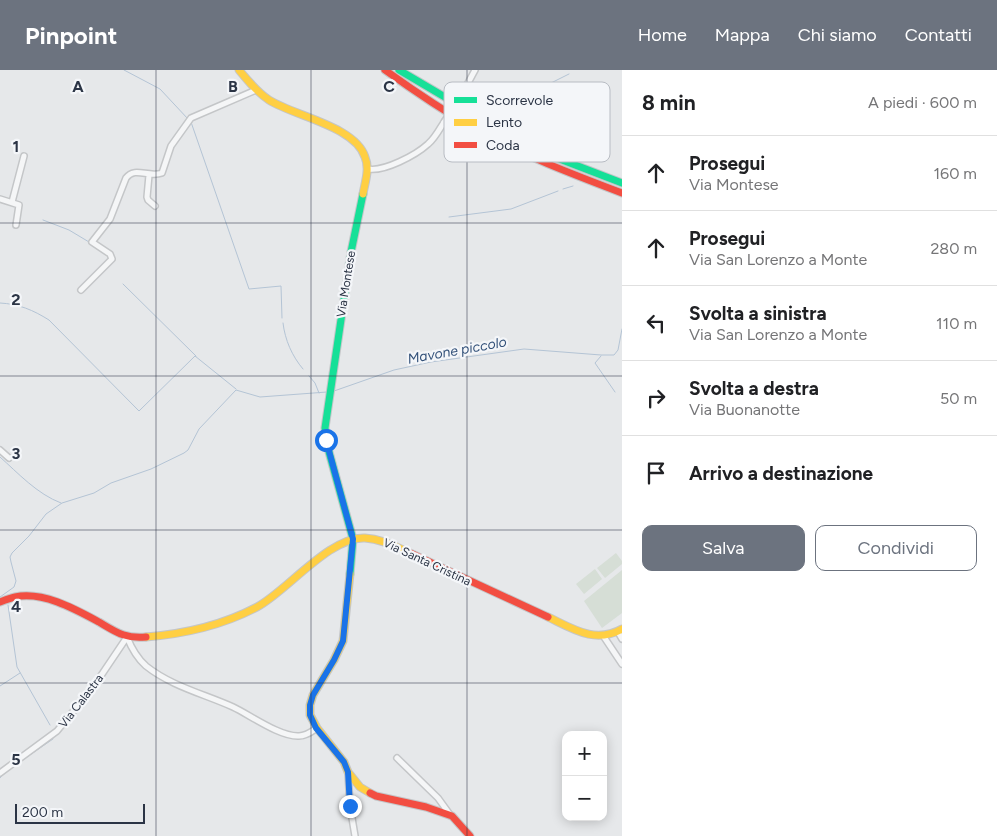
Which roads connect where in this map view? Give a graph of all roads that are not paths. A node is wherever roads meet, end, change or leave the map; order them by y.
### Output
1 (239, 70) edge
2 (385, 70) edge
3 (399, 70) edge
4 (474, 70) edge
5 (468, 82) edge
6 (256, 90) junction
7 (444, 97) edge
8 (444, 110) edge
9 (444, 122) edge
10 (24, 156) dead end
11 (543, 162) edge
12 (567, 162) edge
13 (368, 169) junction
14 (149, 175) junction
15 (622, 184) edge
16 (622, 193) edge
17 (0, 199) edge
18 (12, 202) junction
19 (155, 206) dead end
20 (16, 224) dead end
21 (80, 290) dead end
22 (0, 450) edge
23 (9, 458) dead end
24 (353, 539) junction
25 (0, 602) edge
26 (620, 631) edge
27 (127, 637) junction
28 (604, 637) junction
29 (622, 639) edge
30 (622, 664) edge
31 (316, 728) junction
32 (397, 758) dead end
33 (348, 772) junction
34 (0, 773) edge
35 (452, 816) junction
36 (354, 836) edge
37 (470, 836) edge

1 - 6 main road
2 - 8 main road
3 - 7 main road
4 - 5 street, bridge
6 - 13 main road
6 - 14 street
9 - 13 street, bridge
10 - 18 street
11 - 16 main road
12 - 15 main road
13 - 24 main road, Via Montese
14 - 19 street
14 - 21 street
17 - 18 street
18 - 20 street
22 - 23 street
24 - 27 main road
24 - 28 main road, Via Santa Cristina
24 - 31 main road
25 - 27 main road
26 - 28 main road, Via Santa Cristina
26 - 29 street
27 - 31 street
27 - 34 street, Via Calastra
28 - 30 street
31 - 33 main road
32 - 35 street
33 - 35 main road
33 - 36 street
35 - 37 main road

